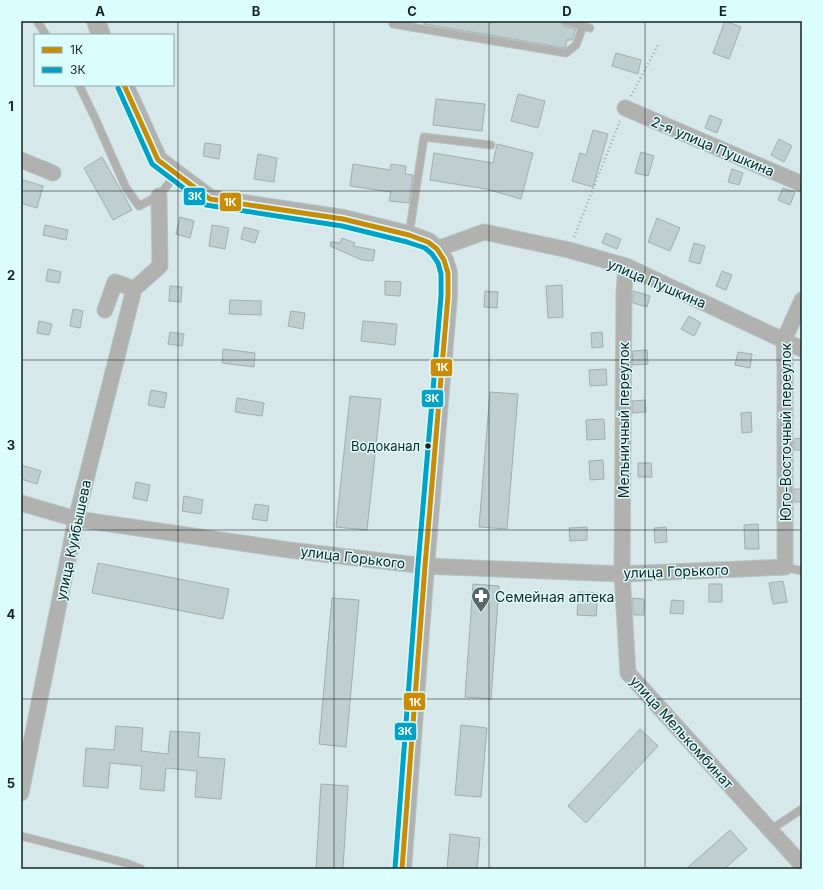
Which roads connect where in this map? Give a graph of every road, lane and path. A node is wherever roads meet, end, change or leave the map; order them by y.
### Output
1 (37, 21) edge
2 (96, 21) edge
3 (394, 21) edge
4 (565, 21) edge
5 (45, 34) edge
6 (101, 34) edge
7 (658, 45) dead end
8 (79, 86) edge
9 (124, 86) edge
10 (625, 108) junction
11 (491, 144) dead end
12 (21, 160) edge
13 (52, 173) dead end
14 (176, 174) junction
15 (802, 184) edge
16 (160, 196) junction
17 (409, 235) junction
18 (437, 249) junction
19 (569, 250) junction
20 (626, 266) junction
21 (134, 289) junction
22 (802, 300) edge
23 (106, 310) dead end
24 (784, 340) junction
25 (802, 349) edge
26 (21, 503) edge
27 (76, 519) junction
28 (425, 566) junction
29 (785, 567) junction
30 (802, 571) edge
31 (622, 574) junction
32 (21, 793) edge
33 (802, 809) edge
34 (770, 830) junction
35 (21, 836) edge
36 (802, 865) edge
37 (141, 869) edge
38 (402, 869) edge

1 - 5 lane
2 - 6 street
3 - 4 lane
7 - 10 path
8 - 16 lane
9 - 14 street
10 - 15 street, 2-я улица Пушкина
10 - 19 path
11 - 17 lane
12 - 13 street
14 - 16 lane
14 - 17 street
16 - 21 street
17 - 18 street
18 - 19 street, улица Пушкина
18 - 28 street
19 - 20 street, улица Пушкина
20 - 24 street, улица Пушкина
20 - 31 street, Мельничный переулок
21 - 23 street
21 - 27 street, улица Куйбышева
22 - 24 street, Юго-Восточный переулок
24 - 25 street, улица Пушкина
24 - 29 street, Юго-Восточный переулок
26 - 27 street, улица Горького
27 - 28 street, улица Горького
27 - 32 street, улица Куйбышева
28 - 31 street, улица Горького
28 - 38 street
29 - 30 lane
29 - 31 street, улица Горького
31 - 34 street, улица Мелькомбинат
33 - 34 lane
34 - 36 street, улица Мелькомбинат
35 - 37 lane

